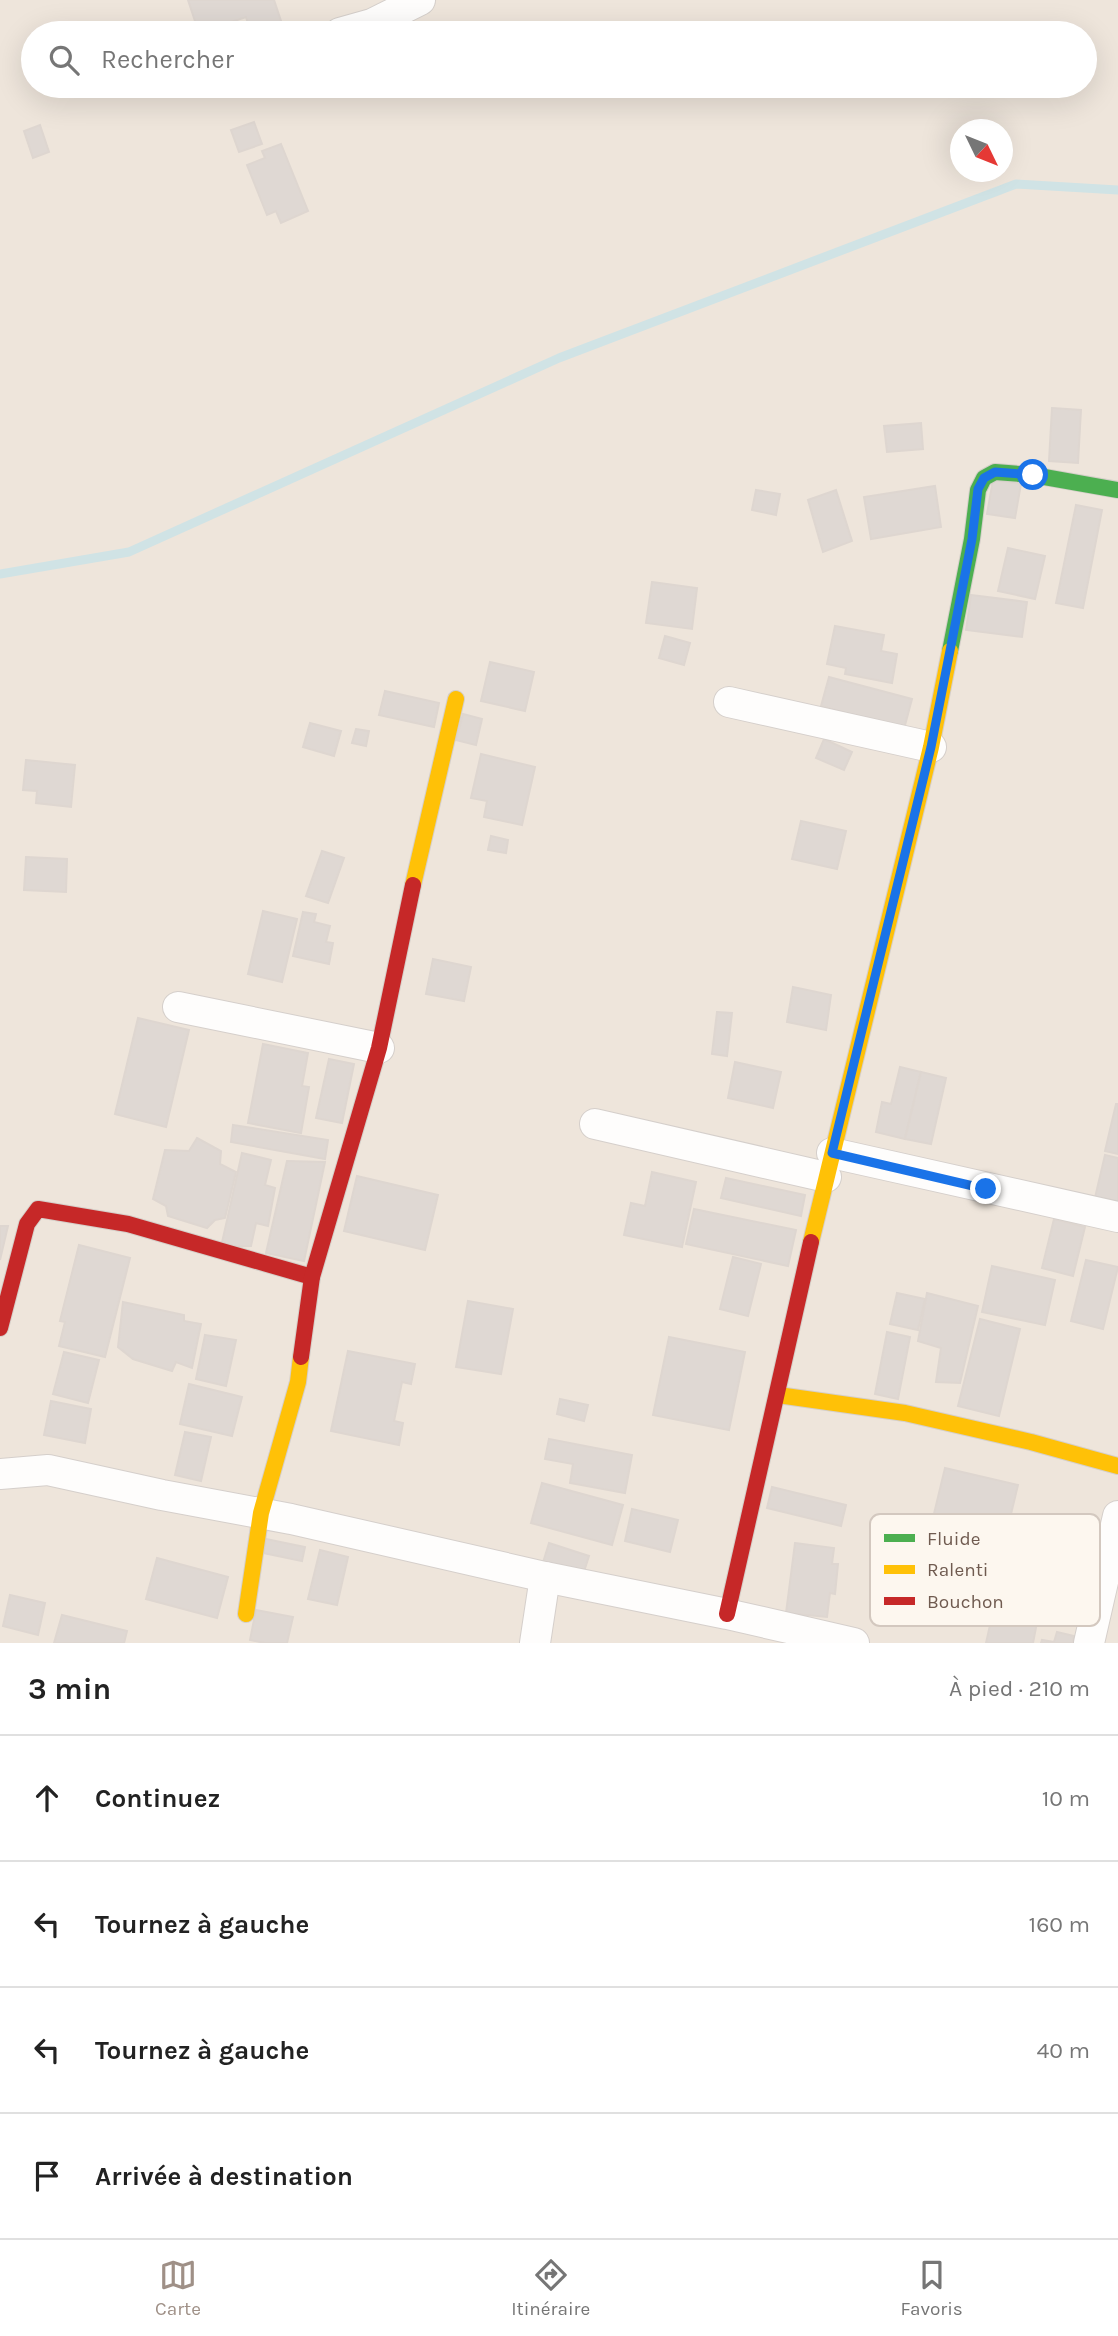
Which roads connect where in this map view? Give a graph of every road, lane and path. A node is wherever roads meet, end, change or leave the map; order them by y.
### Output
1 (420, 0) edge
2 (378, 21) edge
3 (1118, 490) edge
4 (456, 699) dead end
5 (729, 702) dead end
6 (931, 747) junction
7 (178, 1007) dead end
8 (379, 1048) junction
9 (595, 1124) dead end
10 (829, 1165) junction
11 (1118, 1217) edge
12 (312, 1277) junction
13 (0, 1328) edge
14 (778, 1395) junction
15 (1118, 1466) edge
16 (0, 1474) edge
17 (261, 1513) junction
18 (1118, 1516) edge
19 (545, 1577) junction
20 (1100, 1592) edge
21 (246, 1614) dead end
22 (727, 1614) junction
23 (535, 1643) edge
24 (854, 1643) edge

1 - 2 street
3 - 6 street
4 - 8 street
5 - 6 street
6 - 10 street
7 - 8 street
8 - 12 street
9 - 10 street
10 - 11 street
10 - 14 street
12 - 13 street
12 - 17 street
14 - 15 street
14 - 22 street
16 - 17 street
17 - 19 street
17 - 21 street
18 - 20 street
19 - 22 street
19 - 23 street
22 - 24 street

